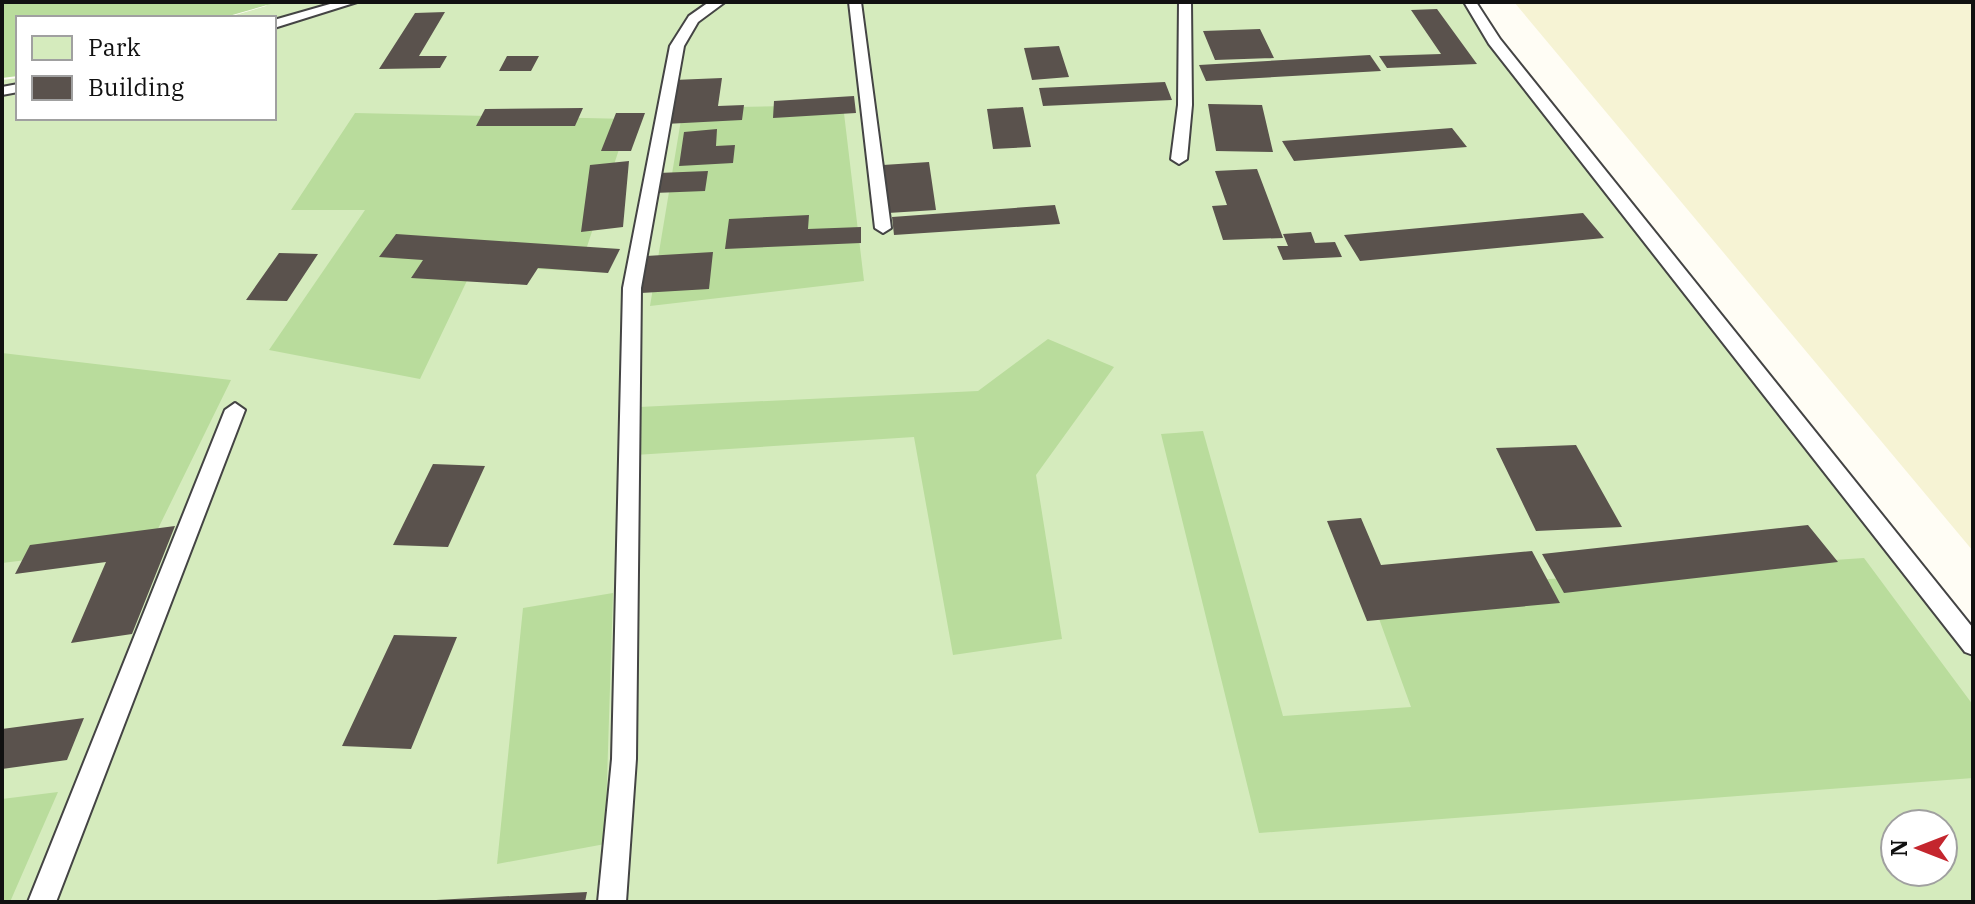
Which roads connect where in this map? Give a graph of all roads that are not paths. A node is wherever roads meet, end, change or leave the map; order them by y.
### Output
1 (351, 2) edge
2 (719, 2) edge
3 (855, 2) edge
4 (1185, 2) edge
5 (1470, 2) edge
6 (276, 23) edge
7 (1179, 159) dead end
8 (883, 228) dead end
9 (235, 410) dead end
10 (1973, 645) edge
11 (42, 902) edge
12 (612, 902) edge

1 - 6 lane
2 - 12 lane
3 - 8 lane
4 - 7 lane
5 - 10 lane
9 - 11 lane

